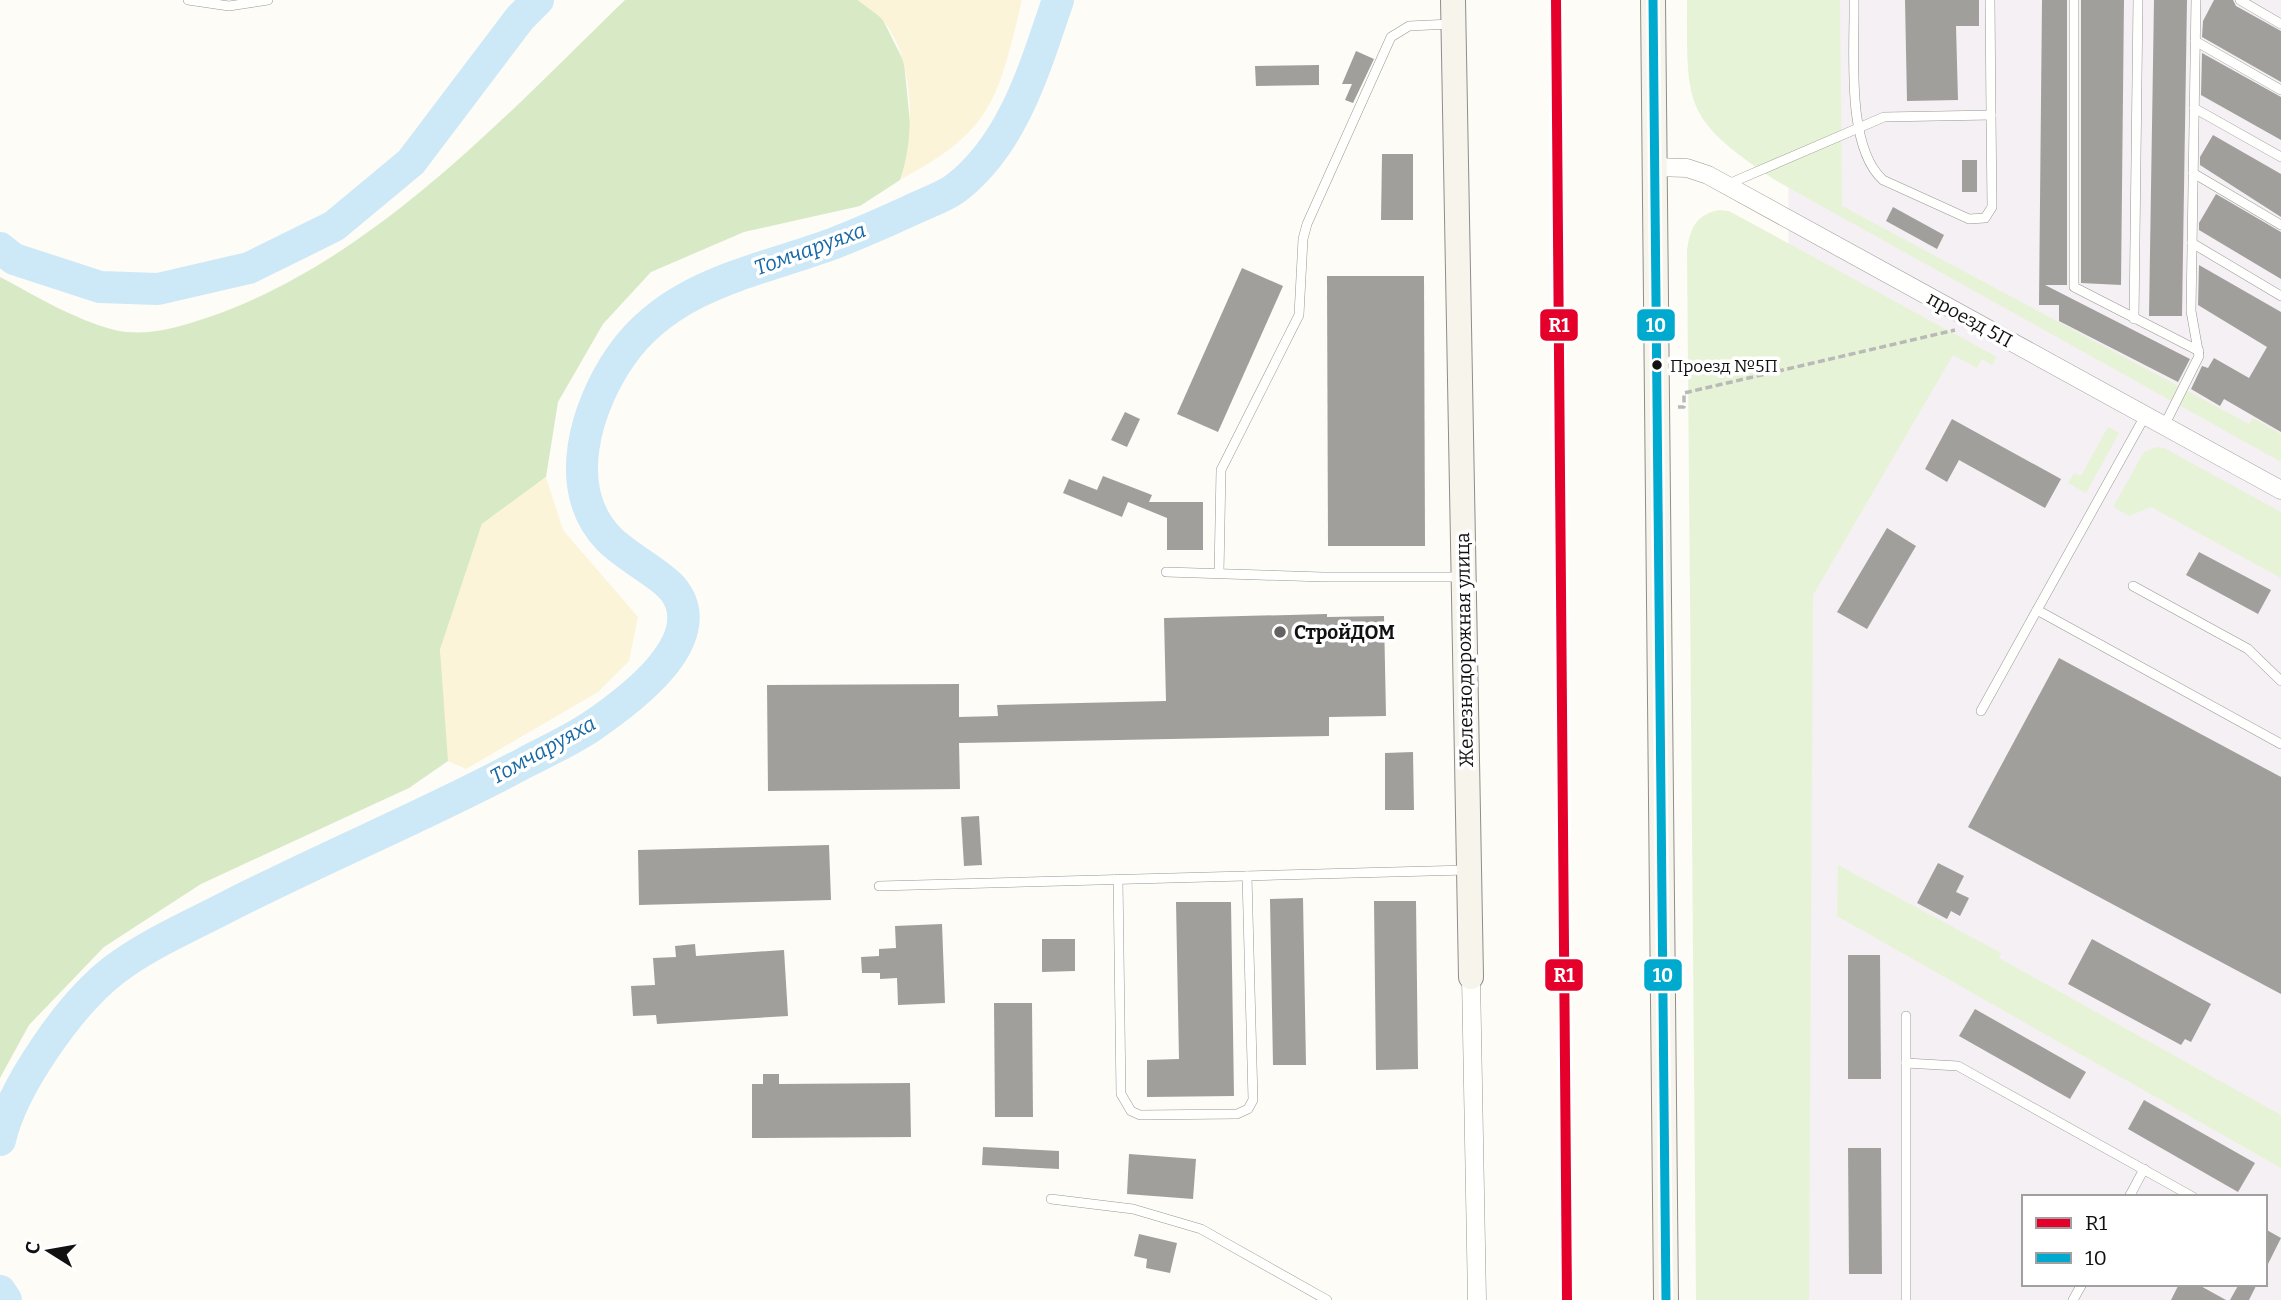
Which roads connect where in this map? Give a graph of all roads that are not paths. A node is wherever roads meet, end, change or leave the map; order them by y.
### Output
1 (188, 0) edge
2 (268, 0) edge
3 (1653, 0) edge
4 (1854, 0) edge
5 (1990, 0) edge
6 (2074, 0) edge
7 (2138, 0) edge
8 (2196, 0) edge
9 (2240, 0) edge
10 (1453, 12) edge
11 (2281, 24) edge
12 (2195, 41) junction
13 (2281, 90) edge
14 (2194, 108) junction
15 (1991, 115) junction
16 (1857, 127) junction
17 (2281, 157) edge
18 (1654, 167) junction
19 (2193, 173) junction
20 (1726, 185) junction
21 (2281, 225) edge
22 (2192, 243) junction
23 (2281, 296) edge
24 (2134, 319) junction
25 (2199, 351) junction
26 (2145, 416) junction
27 (2164, 426) junction
28 (2281, 490) edge
29 (1166, 572) dead end
30 (1219, 573) junction
31 (1462, 577) junction
32 (2133, 586) dead end
33 (2037, 610) junction
34 (2281, 681) edge
35 (1981, 711) dead end
36 (2281, 744) edge
37 (1469, 870) junction
38 (1247, 876) junction
39 (1118, 879) junction
40 (878, 886) dead end
41 (1471, 977) joint
42 (1906, 1016) dead end
43 (1906, 1063) junction
44 (2144, 1169) junction
45 (2130, 1195) edge
46 (2190, 1195) edge
47 (1051, 1199) dead end
48 (1327, 1300) edge
49 (1477, 1300) edge
50 (1666, 1300) edge
51 (1906, 1300) edge

1 - 2 lane
3 - 18 main road
4 - 16 lane
5 - 15 lane
6 - 24 lane
7 - 24 lane
8 - 12 lane
9 - 11 lane
10 - 30 lane
10 - 31 main road, Железнодорожная улица
12 - 13 lane
12 - 14 lane
14 - 17 lane
14 - 19 lane
15 - 16 lane
15 - 16 lane
16 - 20 lane
18 - 20 street, проезд 5П
18 - 50 main road
19 - 21 lane
19 - 22 lane
20 - 26 street, проезд 5П
22 - 23 lane
22 - 25 lane
24 - 25 lane
25 - 27 lane
26 - 27 street, проезд 5П
26 - 33 lane
27 - 28 street, проезд 5П
29 - 30 lane
30 - 31 lane
31 - 37 main road, Железнодорожная улица
32 - 34 lane
33 - 35 lane
33 - 36 lane
37 - 38 lane
37 - 41 main road, Железнодорожная улица
38 - 39 lane
38 - 39 lane
39 - 40 lane
41 - 49 street, Железнодорожная улица
42 - 43 lane
43 - 44 lane
43 - 51 lane
44 - 45 lane
44 - 46 lane
47 - 48 lane

